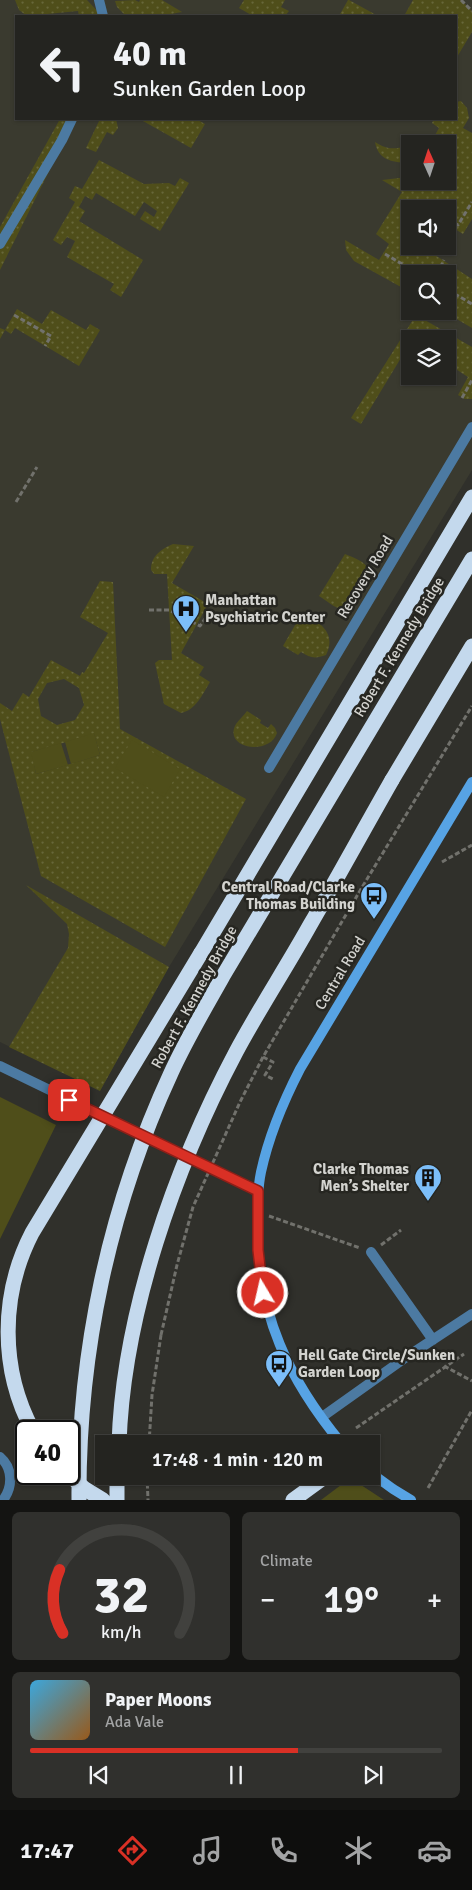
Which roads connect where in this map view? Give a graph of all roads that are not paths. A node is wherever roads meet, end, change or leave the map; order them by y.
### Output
1 (99, 0) edge
2 (103, 15) edge
3 (72, 120) edge
4 (0, 244) edge
5 (472, 427) edge
6 (472, 497) edge
7 (472, 559) edge
8 (472, 646) edge
9 (269, 768) dead end
10 (472, 782) edge
11 (0, 1066) edge
12 (258, 1191) junction
13 (371, 1252) road end
14 (472, 1314) edge
15 (433, 1340) junction
16 (322, 1417) junction
17 (27, 1420) edge
18 (120, 1435) edge
19 (335, 1435) edge
20 (0, 1457) edge
21 (380, 1479) edge
22 (80, 1485) edge
23 (118, 1485) edge
24 (314, 1485) edge
25 (101, 1499) edge
26 (3, 1500) edge
27 (79, 1500) edge
28 (117, 1500) edge
29 (293, 1500) edge
30 (410, 1500) edge

1 - 2 street
3 - 4 street
5 - 9 street, Recovery Road
6 - 17 highway, bridge
7 - 27 highway, Robert F. Kennedy Bridge, bridge
8 - 18 highway, bridge
10 - 12 street, Central Road
11 - 12 street
12 - 16 street, Central Road
13 - 15 street
14 - 15 street
15 - 16 street
16 - 19 street, Central Road
20 - 26 street
21 - 30 street
22 - 25 highway
23 - 28 highway
24 - 29 highway

